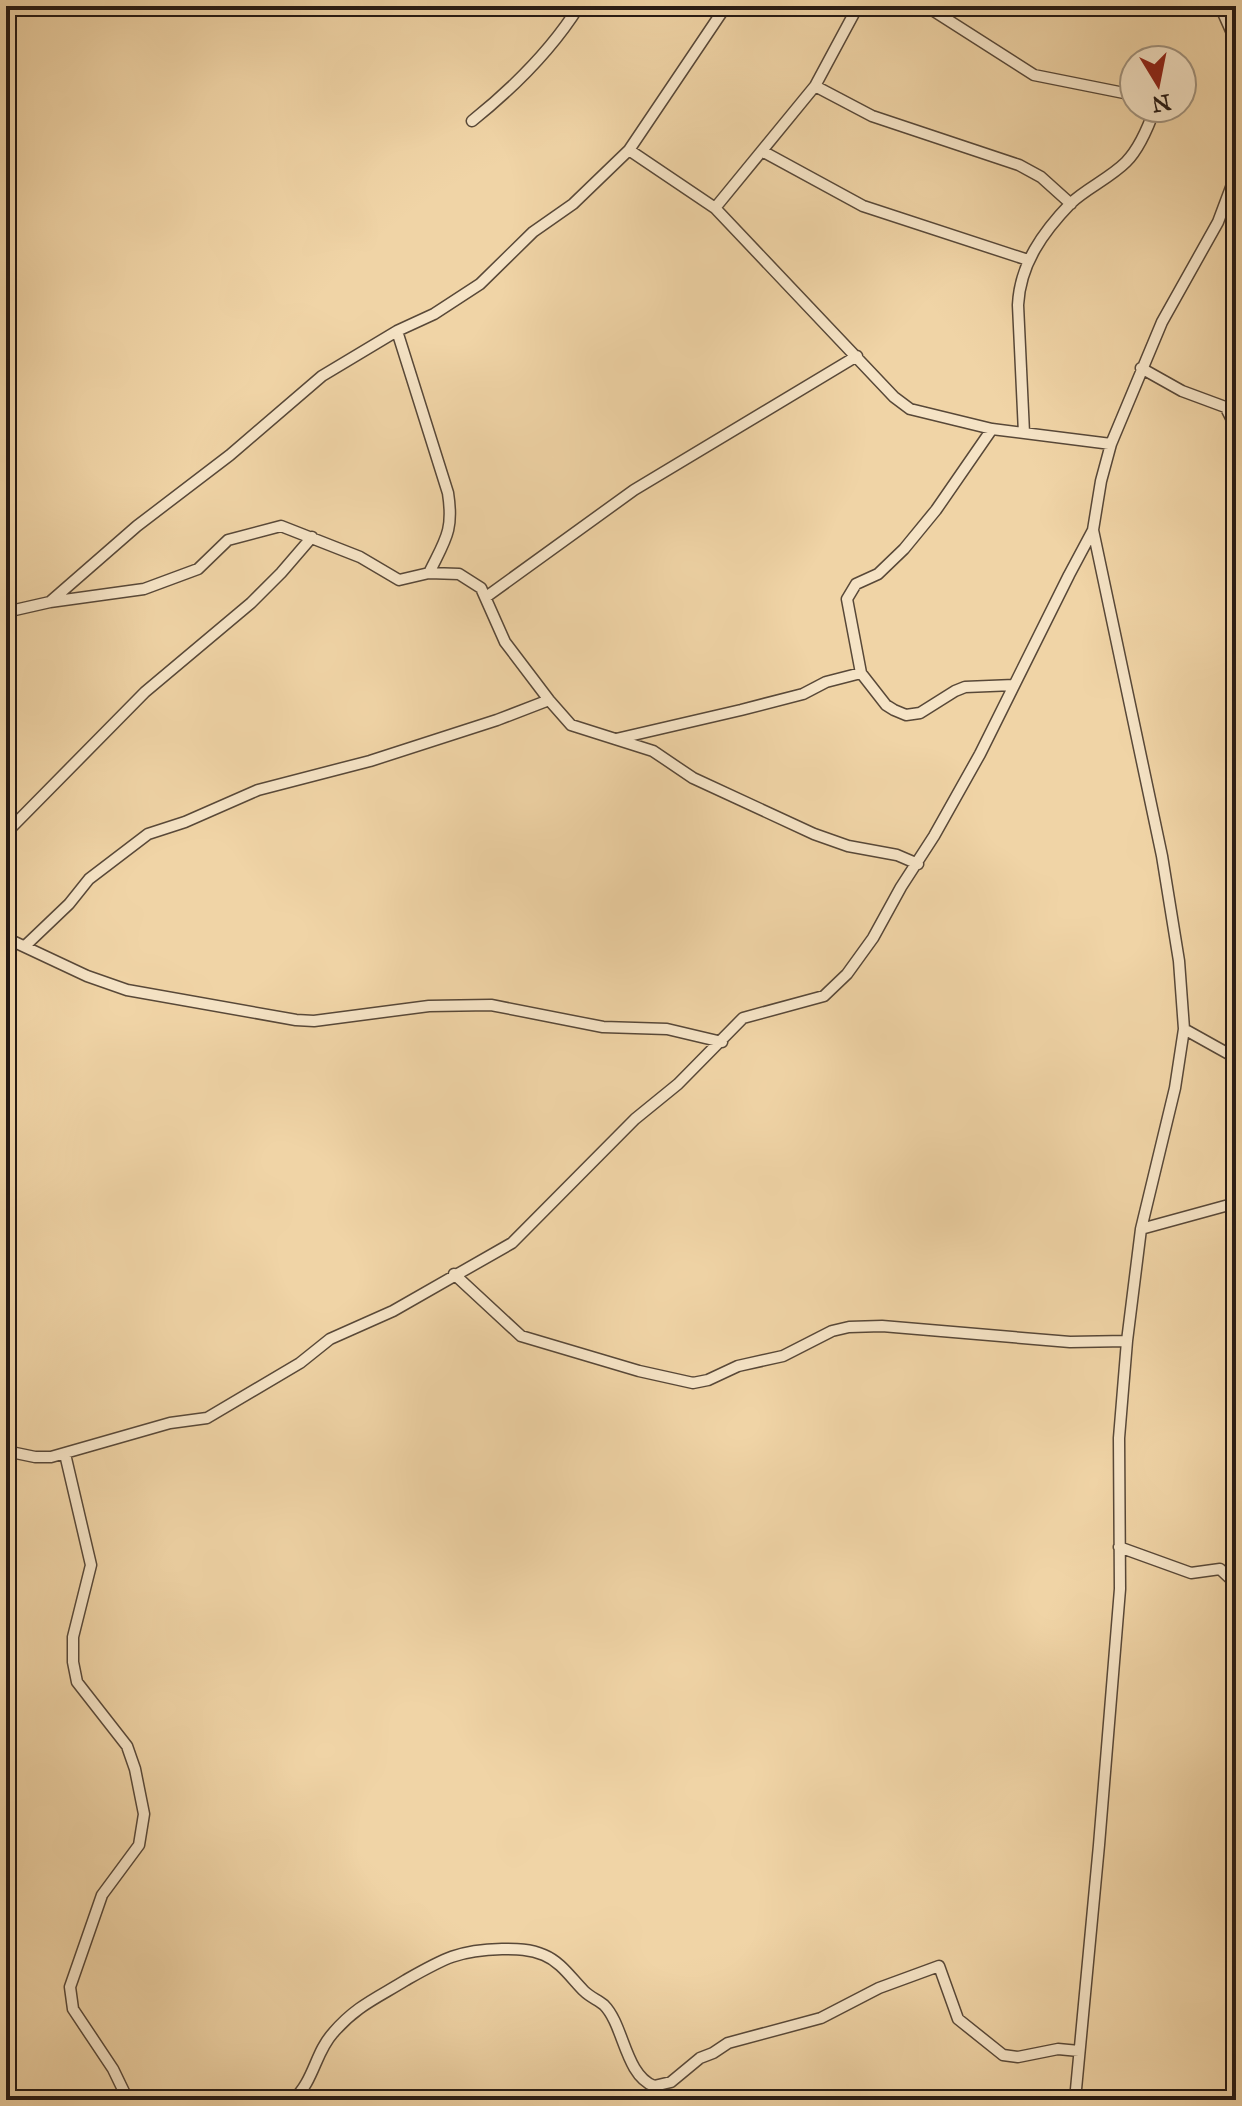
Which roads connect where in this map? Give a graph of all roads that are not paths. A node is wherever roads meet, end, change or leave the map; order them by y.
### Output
1 (579, 6) edge
2 (726, 6) edge
3 (858, 6) edge
4 (926, 6) edge
5 (1220, 6) edge
6 (1236, 42) edge
7 (815, 86) junction
8 (1118, 92) edge
9 (472, 121) dead end
10 (1147, 124) edge
11 (629, 150) junction
12 (762, 151) junction
13 (1236, 174) edge
14 (1071, 204) junction
15 (715, 208) junction
16 (1028, 260) junction
17 (397, 331) junction
18 (857, 356) junction
19 (1141, 368) junction
20 (1232, 410) edge
21 (1236, 428) edge
22 (992, 429) junction
23 (1024, 433) junction
24 (1111, 444) junction
25 (1093, 530) junction
26 (312, 537) junction
27 (429, 573) junction
28 (486, 597) junction
29 (50, 602) junction
30 (6, 612) edge
31 (861, 673) junction
32 (1014, 685) junction
33 (549, 700) junction
34 (615, 739) junction
35 (6, 833) edge
36 (918, 864) junction
37 (6, 938) edge
38 (25, 946) junction
39 (1184, 1029) junction
40 (722, 1042) junction
41 (1236, 1058) edge
42 (1236, 1203) edge
43 (1141, 1229) junction
44 (454, 1274) junction
45 (1127, 1341) junction
46 (6, 1451) edge
47 (65, 1454) junction
48 (1119, 1547) junction
49 (1236, 1584) edge
50 (1079, 2051) junction
51 (128, 2100) edge
52 (293, 2100) edge
53 (1075, 2100) edge

1 - 9 street
2 - 11 street
3 - 7 street
4 - 8 street
5 - 6 street
7 - 12 street
7 - 14 street
10 - 14 street
11 - 15 street
11 - 17 street
12 - 15 street
12 - 16 street
13 - 19 street
14 - 16 street
15 - 18 street
16 - 23 street
17 - 27 street
17 - 29 street
18 - 22 street
18 - 28 street
19 - 20 street
19 - 24 street
20 - 21 street
22 - 23 street
22 - 31 street
23 - 24 street
24 - 25 street
25 - 32 street
25 - 39 street
26 - 27 street
26 - 29 street
26 - 35 street
27 - 28 street
28 - 33 street
29 - 30 street
31 - 32 street
31 - 34 street
32 - 36 street
33 - 34 street
33 - 38 street
34 - 36 street
36 - 40 street
37 - 38 street
38 - 40 street
39 - 41 street
39 - 43 street
40 - 44 street
42 - 43 street
43 - 45 street
44 - 45 street
44 - 47 street
45 - 48 street
46 - 47 street
47 - 51 street
48 - 49 street
48 - 50 street
50 - 52 street
50 - 53 street

